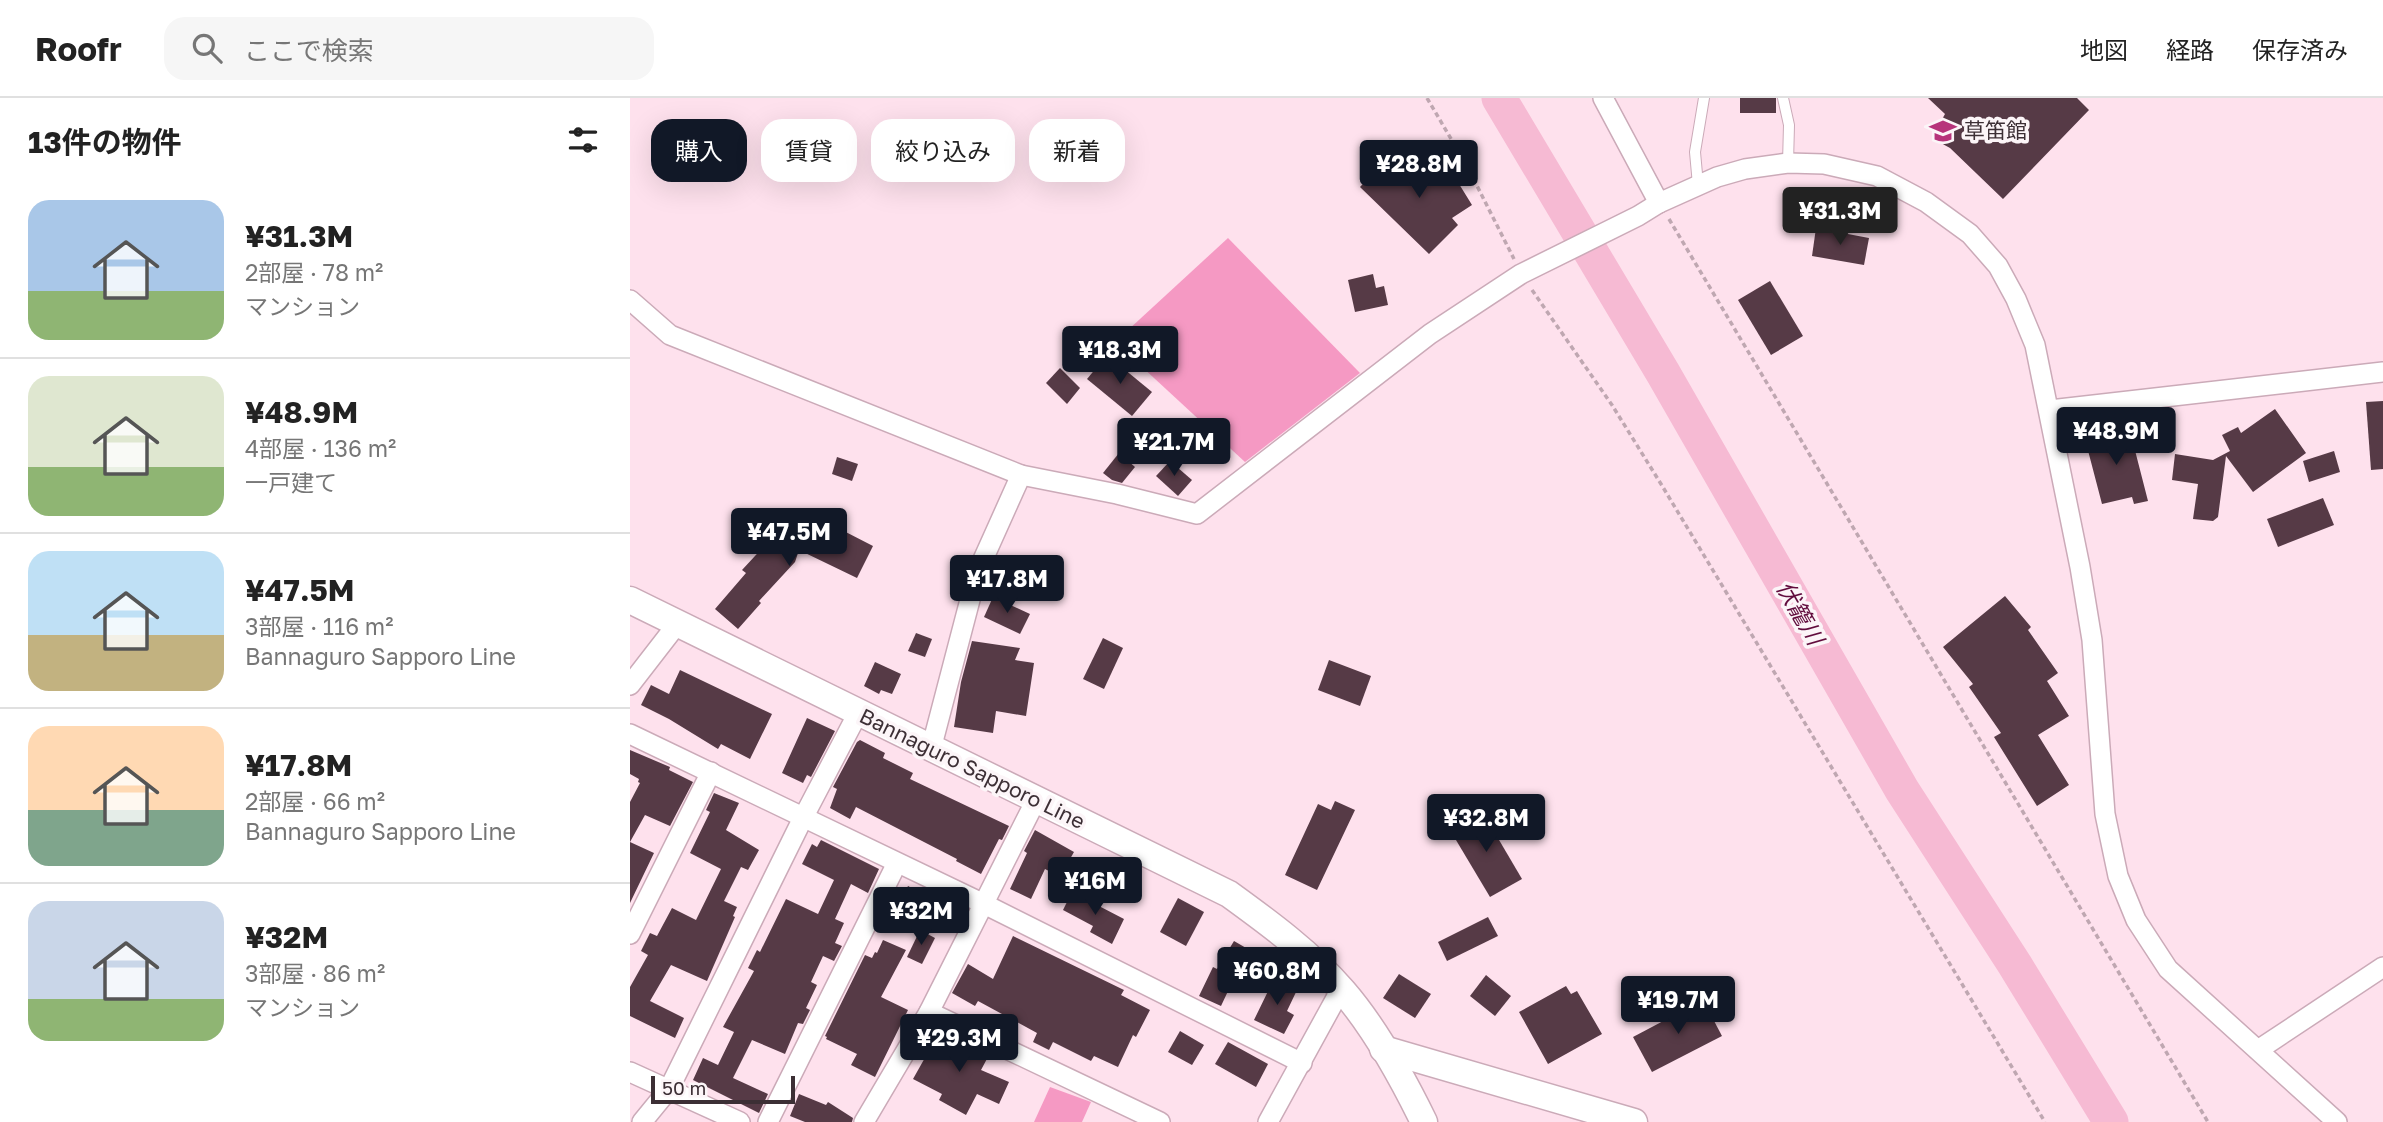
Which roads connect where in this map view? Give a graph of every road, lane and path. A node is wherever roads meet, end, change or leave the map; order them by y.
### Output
1 (1427, 98) edge
2 (1603, 98) edge
3 (1704, 98) edge
4 (1783, 98) edge
5 (1788, 163) junction
6 (1698, 185) junction
7 (1659, 203) junction
8 (1529, 270) junction
9 (630, 300) edge
10 (2383, 372) edge
11 (2050, 410) junction
12 (1021, 475) junction
13 (630, 600) edge
14 (678, 623) junction
15 (630, 685) edge
16 (858, 713) junction
17 (630, 734) edge
18 (931, 749) junction
19 (711, 772) junction
20 (1037, 800) junction
21 (803, 818) junction
22 (897, 863) junction
23 (984, 904) junction
24 (630, 934) edge
25 (2383, 967) edge
26 (1341, 989) junction
27 (929, 1012) junction
28 (1383, 1049) junction
29 (2258, 1051) junction
30 (1302, 1063) junction
31 (630, 1072) edge
32 (669, 1089) junction
33 (642, 1122) edge
34 (740, 1122) edge
35 (768, 1122) edge
36 (863, 1122) edge
37 (1160, 1122) edge
38 (1268, 1122) edge
39 (1424, 1122) edge
40 (1634, 1122) edge
41 (2045, 1122) edge
42 (2207, 1122) edge
43 (2337, 1122) edge

1 - 8 path
2 - 7 street
3 - 6 lane
4 - 5 lane
5 - 6 street
5 - 11 street
6 - 7 street
7 - 8 street
7 - 42 path
8 - 12 street
8 - 41 path
9 - 12 street
10 - 11 street
11 - 29 street
12 - 18 street
13 - 14 main road, Bannaguro Sapporo Line
14 - 15 street
14 - 16 main road, Bannaguro Sapporo Line
16 - 18 main road, Bannaguro Sapporo Line
16 - 21 street
17 - 19 street
18 - 20 main road, Bannaguro Sapporo Line
19 - 21 street
19 - 24 street
20 - 23 street
20 - 26 main road, Bannaguro Sapporo Line
21 - 22 street
21 - 32 street
22 - 23 street
22 - 35 street
23 - 27 street
23 - 30 street
25 - 29 street
26 - 28 main road, Bannaguro Sapporo Line
26 - 30 street
27 - 36 street
27 - 37 street
28 - 39 main road, Bannaguro Sapporo Line
28 - 40 main road
29 - 43 street
30 - 38 street
31 - 32 street
32 - 33 street
32 - 34 street

